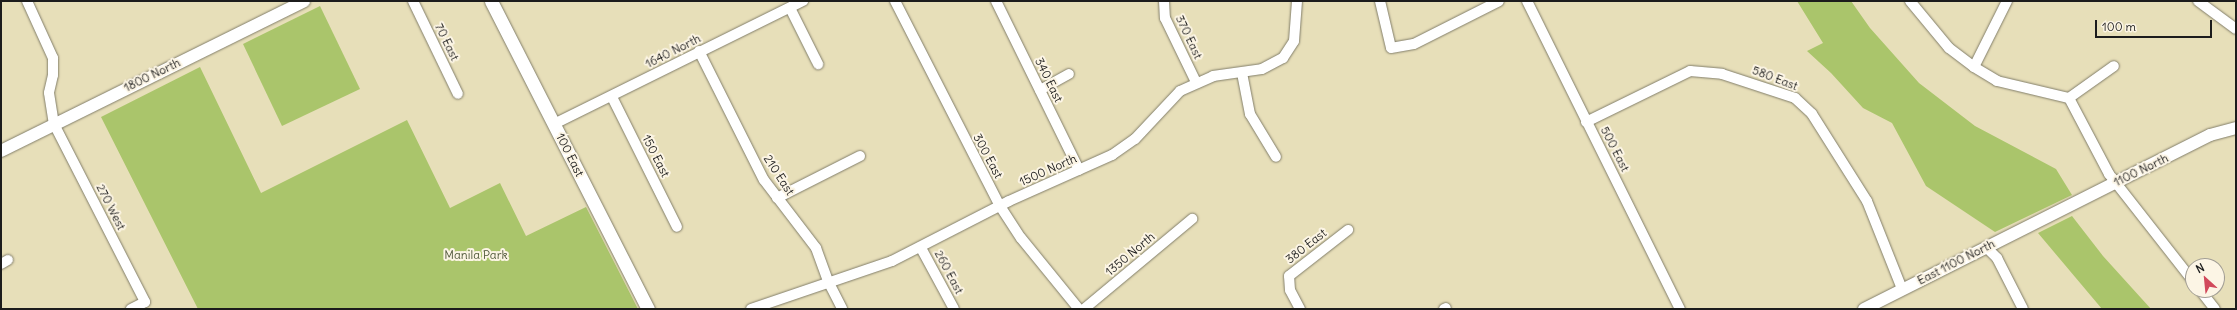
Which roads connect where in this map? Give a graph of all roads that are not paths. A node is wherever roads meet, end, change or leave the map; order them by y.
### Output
1 (27, 1) edge
2 (304, 1) edge
3 (413, 1) edge
4 (492, 1) edge
5 (803, 1) edge
6 (895, 1) edge
7 (1164, 1) edge
8 (1297, 1) edge
9 (1380, 1) edge
10 (1499, 1) edge
11 (1527, 1) edge
12 (1910, 1) edge
13 (2007, 1) edge
14 (2198, 1) edge
15 (998, 2) edge
16 (790, 8) junction
17 (2236, 29) edge
18 (699, 51) junction
19 (818, 64) dead end
20 (2114, 66) dead end
21 (1974, 67) junction
22 (1242, 73) junction
23 (1069, 74) dead end
24 (1196, 82) junction
25 (1040, 90) junction
26 (458, 94) dead end
27 (612, 97) junction
28 (2069, 98) junction
29 (1586, 122) junction
30 (54, 124) junction
31 (554, 124) junction
32 (2236, 128) edge
33 (1, 151) edge
34 (860, 156) dead end
35 (1276, 157) dead end
36 (1079, 170) junction
37 (2116, 182) junction
38 (777, 198) junction
39 (1000, 206) junction
40 (2048, 216) joint
41 (1192, 219) dead end
42 (677, 227) dead end
43 (1348, 230) dead end
44 (1986, 247) junction
45 (921, 248) junction
46 (2185, 271) edge
47 (829, 283) junction
48 (1902, 289) junction
49 (2206, 298) edge
50 (131, 309) edge
51 (648, 309) edge
52 (751, 309) edge
53 (842, 309) edge
54 (954, 309) edge
55 (1079, 309) edge
56 (1084, 309) edge
57 (1300, 309) edge
58 (1680, 309) edge
59 (1864, 309) edge
60 (2023, 309) edge
61 (2215, 309) edge

1 - 30 street, 270 West
2 - 30 street, 1800 North
3 - 26 street, 70 East
4 - 31 main road, 100 East
5 - 16 street, 1640 North
6 - 39 street, 300 East
7 - 24 street, 370 East
8 - 22 street, 1500 North
9 - 10 street
11 - 29 street, 500 East
12 - 21 street
13 - 21 street
14 - 17 street
15 - 25 street, 340 East
16 - 18 street, 1640 North
16 - 19 street
18 - 27 street, 1640 North
18 - 38 street, 210 East
20 - 28 street
21 - 28 street
22 - 24 street, 1500 North
22 - 35 street
23 - 25 street
24 - 36 street, 1500 North
25 - 36 street, 340 East
27 - 31 street, 1640 North
27 - 42 street, 150 East
28 - 37 street
29 - 48 street, 580 East
29 - 58 street, 500 East
30 - 33 street, 1800 North
30 - 50 street, 270 West
31 - 51 main road, 100 East
32 - 37 street, 1100 North
34 - 38 street
36 - 39 street, 1500 North
37 - 40 street, 1100 North
37 - 46 street
38 - 47 street, 210 East
39 - 45 street, 1500 North
39 - 55 street, 300 East
40 - 44 street, East 1100 North
41 - 56 street, 1350 North
43 - 57 street, 380 East
44 - 48 street, East 1100 North
44 - 60 street
45 - 47 street, 1500 North
45 - 54 street, 260 East
47 - 52 street, 1500 North
47 - 53 street, 210 East
48 - 59 street, East 1100 North
49 - 61 street

